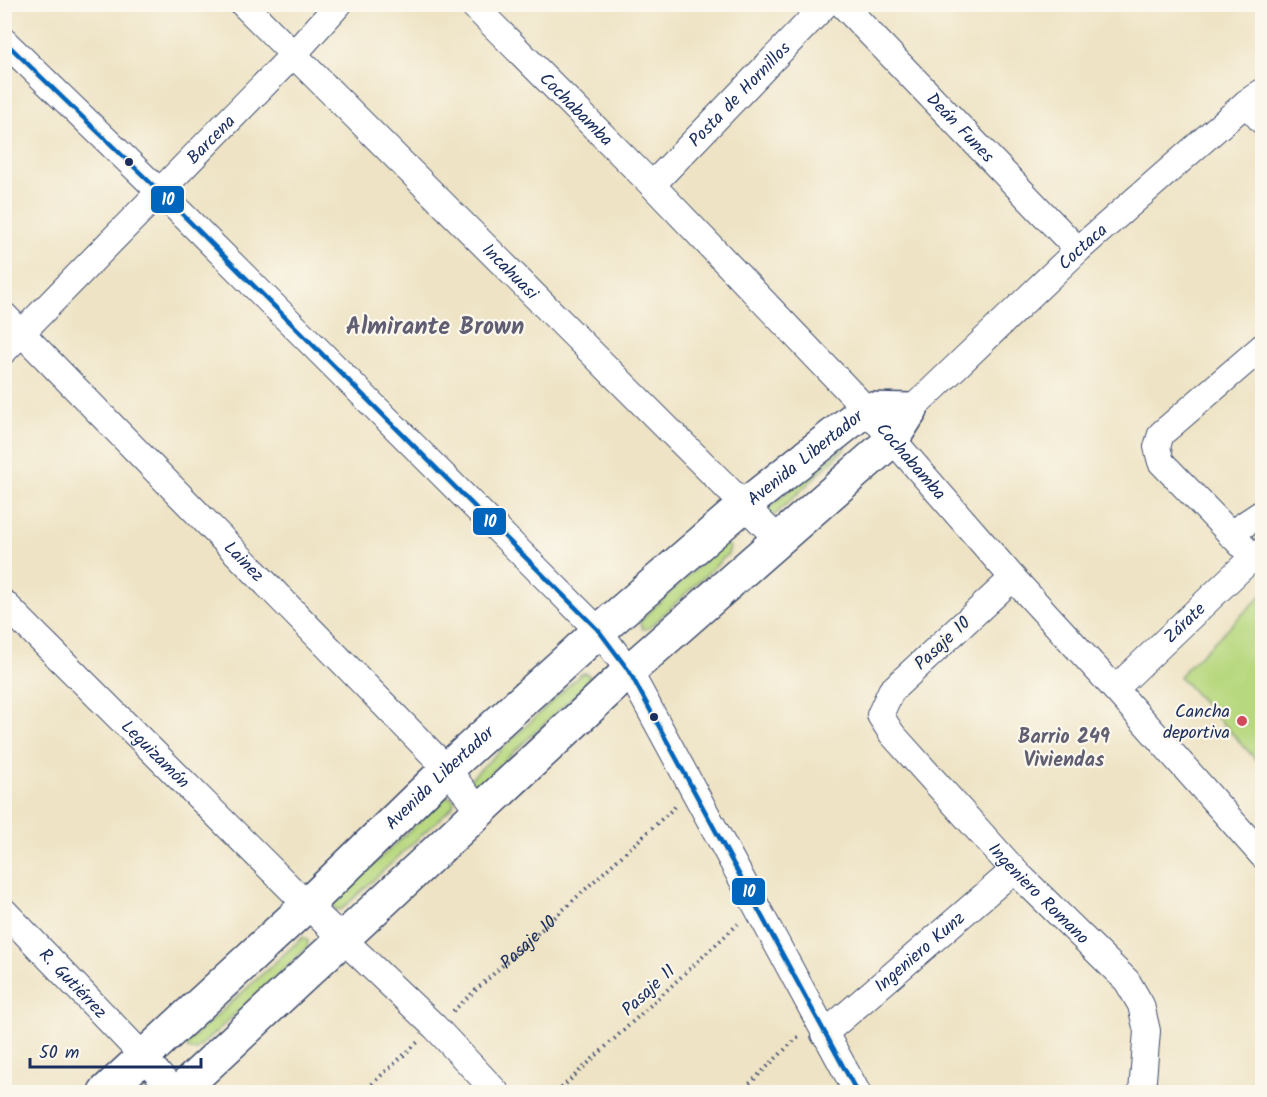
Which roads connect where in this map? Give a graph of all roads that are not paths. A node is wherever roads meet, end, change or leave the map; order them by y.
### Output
1 (243, 4) edge
2 (339, 4) edge
3 (472, 4) edge
4 (826, 4) edge
5 (842, 4) edge
6 (4, 41) edge
7 (293, 55) junction
8 (1257, 106) edge
9 (652, 186) junction
10 (160, 192) junction
11 (1078, 250) junction
12 (4, 315) edge
13 (23, 332) junction
14 (1263, 347) edge
15 (4, 351) edge
16 (866, 409) junction
17 (910, 410) junction
18 (892, 440) junction
19 (744, 506) junction
20 (1263, 513) edge
21 (1230, 534) junction
22 (778, 539) junction
23 (1258, 557) edge
24 (1013, 578) junction
25 (4, 603) edge
26 (599, 631) junction
27 (629, 671) junction
28 (1115, 688) junction
29 (880, 715) joint
30 (447, 769) junction
31 (480, 812) junction
32 (1263, 855) edge
33 (1014, 870) junction
34 (307, 905) junction
35 (4, 911) edge
36 (343, 940) junction
37 (820, 1026) junction
38 (143, 1056) junction
39 (105, 1092) edge
40 (174, 1092) edge
41 (179, 1092) edge
42 (496, 1092) edge
43 (857, 1092) edge
44 (1142, 1092) edge

1 - 7 street, Incahuasi
2 - 7 street, Barcena
3 - 9 street, Cochabamba
4 - 9 street, Posta de Hornillos
5 - 11 street, Deán Funes
6 - 10 street
7 - 10 street, Barcena
7 - 19 street, Incahuasi
8 - 11 street, Coctaca
9 - 16 street, Cochabamba
10 - 13 street, Barcena
10 - 26 street
11 - 17 street, Coctaca
12 - 13 street, Lainez
13 - 15 street, Barcena
13 - 30 street, Lainez
14 - 21 street
16 - 17 street, Avenida Libertador
16 - 18 street, Cochabamba
16 - 19 street, Avenida Libertador
17 - 18 street
18 - 22 street
18 - 24 street, Cochabamba
19 - 22 street, Incahuasi
19 - 26 street, Avenida Libertador
20 - 21 street
21 - 23 street
22 - 27 street
23 - 28 street, Zárate
24 - 28 street, Cochabamba
24 - 29 street, Pasaje 10
25 - 34 street, Leguizamón
26 - 27 street
26 - 30 street, Avenida Libertador
27 - 31 street
27 - 37 street
28 - 32 street, Cochabamba
29 - 33 street, Ingeniero Romano
30 - 31 street, Lainez
30 - 34 street, Avenida Libertador
31 - 36 street
33 - 37 street, Ingeniero Kunz
33 - 44 street, Ingeniero Romano
34 - 36 street, Leguizamón
34 - 38 street, Avenida Libertador
35 - 38 street, R. Gutiérrez
36 - 41 street
36 - 42 street, Leguizamón
37 - 43 street
38 - 39 street, Avenida Libertador
38 - 40 street, R. Gutiérrez

